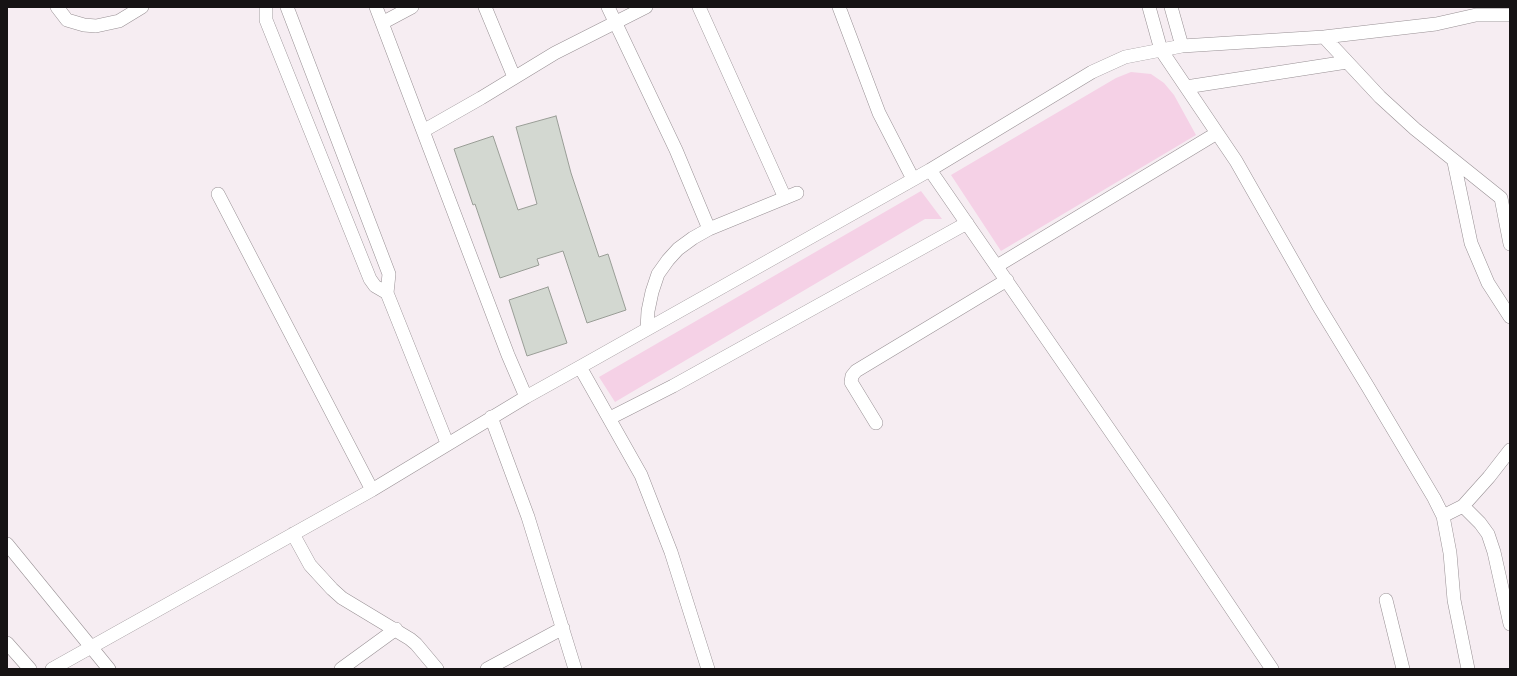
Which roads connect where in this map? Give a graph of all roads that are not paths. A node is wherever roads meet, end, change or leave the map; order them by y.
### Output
1 (57, 7) edge
2 (142, 7) edge
3 (266, 7) edge
4 (287, 7) edge
5 (376, 7) edge
6 (412, 7) edge
7 (485, 7) edge
8 (608, 7) edge
9 (646, 7) edge
10 (699, 7) edge
11 (839, 7) edge
12 (1149, 7) edge
13 (1171, 7) edge
14 (1469, 11) edge
15 (1510, 15) edge
16 (615, 22) junction
17 (382, 23) junction
18 (1324, 37) junction
19 (1182, 46) junction
20 (1161, 50) junction
21 (1347, 62) junction
22 (514, 77) junction
23 (1186, 87) junction
24 (423, 131) junction
25 (1217, 133) junction
26 (1454, 162) junction
27 (930, 170) junction
28 (913, 179) junction
29 (218, 194) dead end
30 (967, 223) junction
31 (709, 229) junction
32 (1510, 244) edge
33 (997, 266) junction
34 (1007, 280) junction
35 (387, 293) junction
36 (1510, 317) edge
37 (647, 329) junction
38 (580, 368) junction
39 (526, 396) junction
40 (491, 418) junction
41 (610, 418) junction
42 (876, 423) dead end
43 (447, 443) junction
44 (1510, 450) edge
45 (372, 490) junction
46 (1463, 506) junction
47 (1443, 516) junction
48 (292, 534) junction
49 (7, 544) edge
50 (1386, 600) dead end
51 (1510, 624) edge
52 (563, 628) junction
53 (396, 629) junction
54 (7, 643) edge
55 (92, 647) junction
56 (30, 669) edge
57 (52, 669) edge
58 (109, 669) edge
59 (341, 669) edge
60 (437, 669) edge
61 (487, 669) edge
62 (575, 669) edge
63 (708, 669) edge
64 (1272, 669) edge
65 (1403, 669) edge
66 (1468, 669) edge

1 - 2 street
3 - 35 street
4 - 35 street
5 - 17 street
6 - 17 street
7 - 22 street
8 - 16 street
9 - 16 street
10 - 31 street
11 - 28 street
12 - 20 street
13 - 19 street
14 - 15 street
14 - 18 street
16 - 22 street
16 - 31 street
17 - 24 street
18 - 19 street
18 - 21 street
19 - 20 street
20 - 23 street
20 - 27 street
21 - 23 street
21 - 26 street
22 - 24 street
23 - 25 street
24 - 39 street
25 - 33 street
25 - 47 street
26 - 32 street
26 - 36 street
27 - 28 street
27 - 30 street
28 - 37 street
29 - 45 street
30 - 33 street
30 - 41 street
31 - 37 street
33 - 34 street
34 - 42 street
34 - 64 street
35 - 43 street
37 - 38 street
38 - 39 street
38 - 41 street
39 - 40 street
40 - 43 street
40 - 52 street
41 - 63 street
43 - 45 street
44 - 46 street
45 - 48 street
46 - 47 street
46 - 51 street
47 - 66 street
48 - 53 street
48 - 55 street
49 - 55 street
50 - 65 street
52 - 61 street
52 - 62 street
53 - 59 street
53 - 60 street
54 - 56 street
55 - 57 street
55 - 58 street

